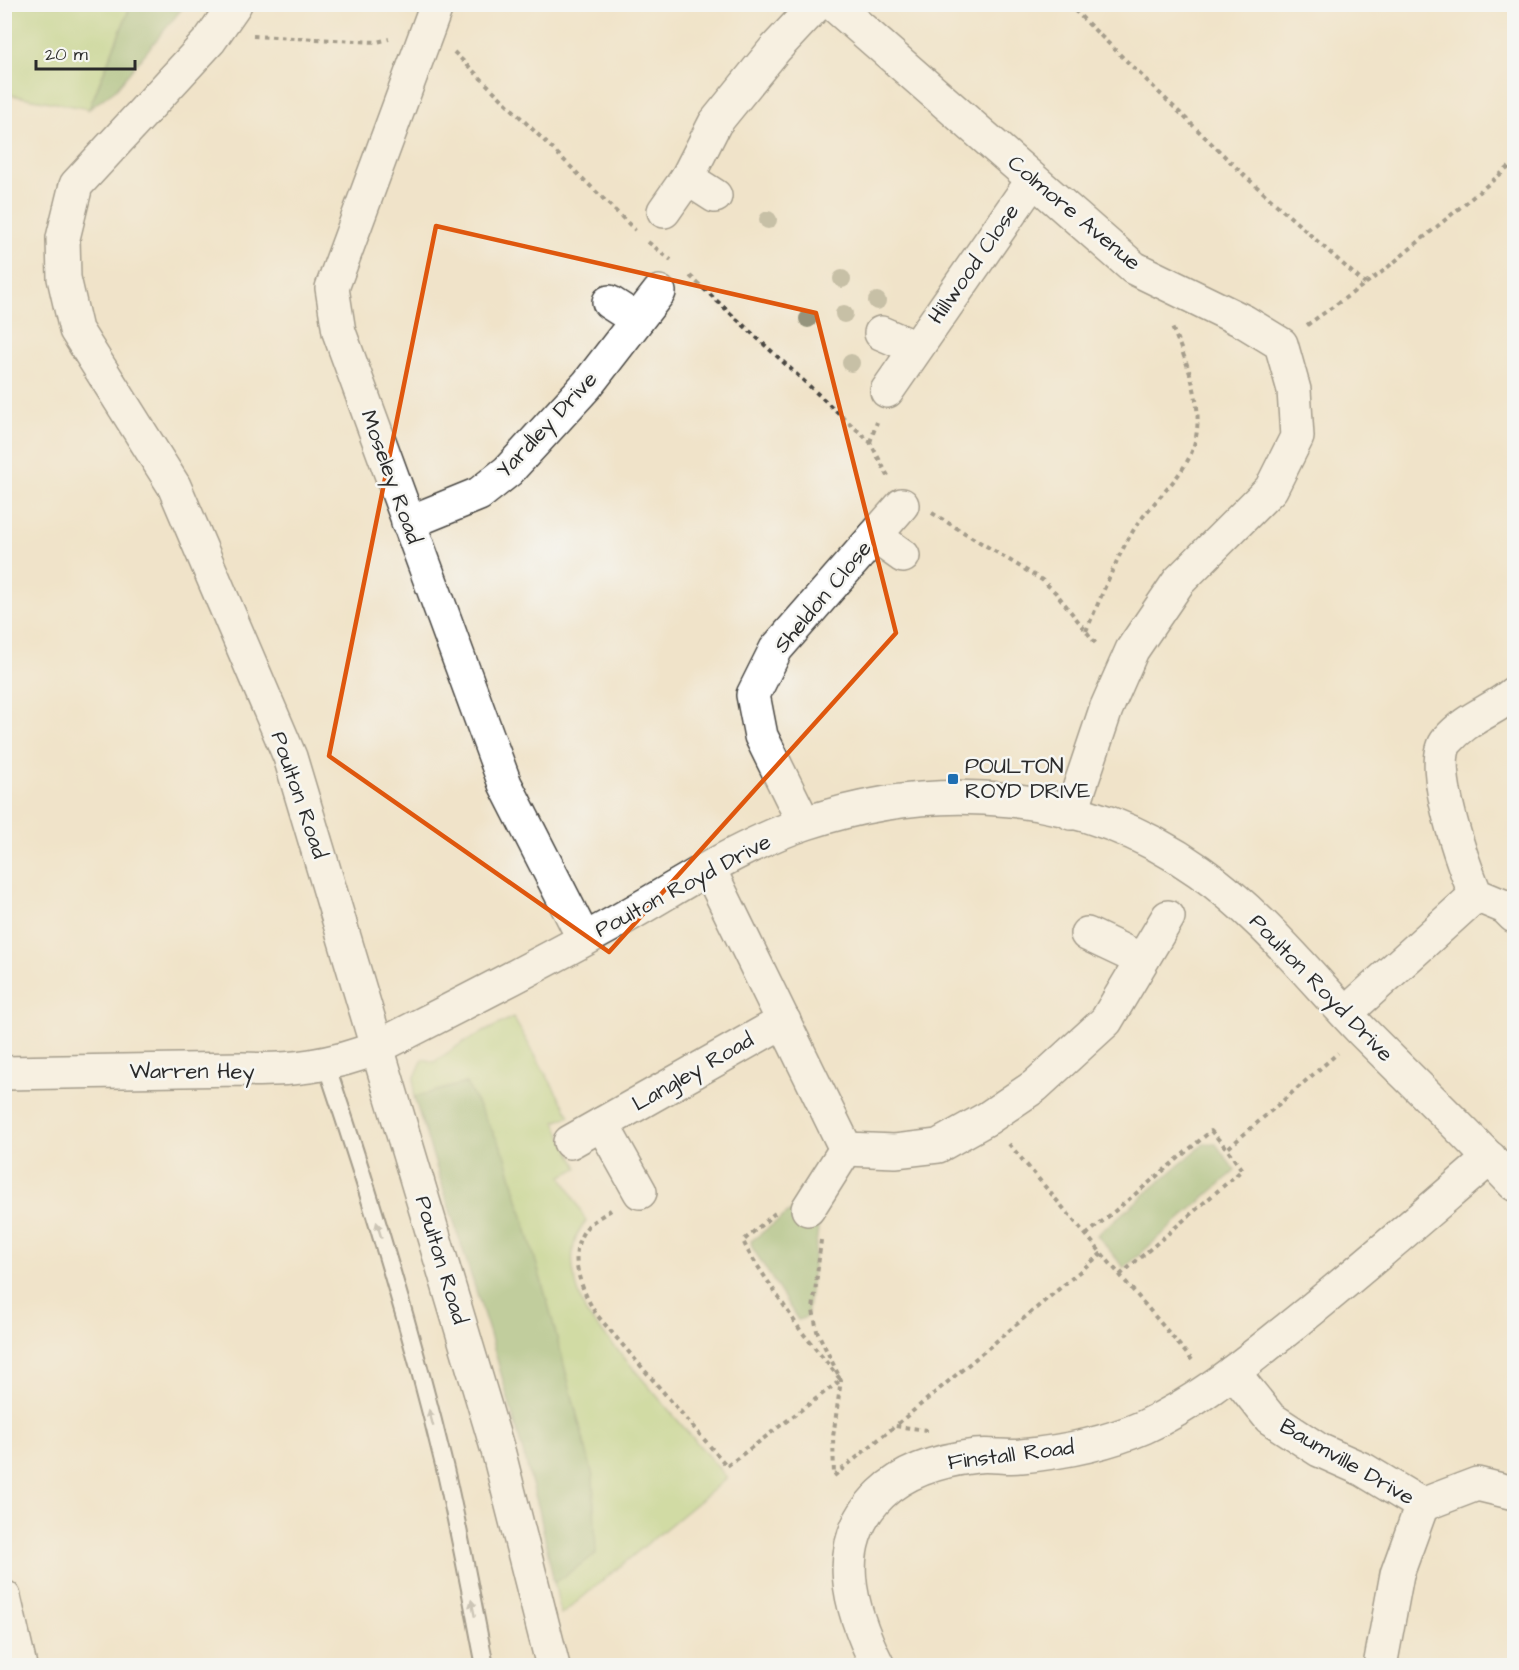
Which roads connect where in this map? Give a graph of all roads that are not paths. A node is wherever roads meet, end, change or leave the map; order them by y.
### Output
1 (235, 4) edge
2 (817, 4) edge
3 (833, 4) edge
4 (432, 18) edge
5 (687, 178) junction
6 (1033, 180) junction
7 (715, 196) dead end
8 (664, 211) dead end
9 (659, 292) road end
10 (609, 302) dead end
11 (637, 320) junction
12 (881, 333) dead end
13 (916, 348) junction
14 (887, 391) dead end
15 (902, 505) road end
16 (408, 523) junction
17 (875, 536) junction
18 (903, 556) dead end
19 (1515, 693) edge
20 (1071, 813) junction
21 (804, 823) junction
22 (709, 869) junction
23 (1476, 895) junction
24 (1515, 916) edge
25 (1168, 917) dead end
26 (1087, 934) dead end
27 (584, 939) junction
28 (1140, 959) junction
29 (784, 1021) junction
30 (1355, 1022) junction
31 (376, 1048) junction
32 (326, 1064) junction
33 (4, 1073) edge
34 (602, 1124) junction
35 (570, 1142) dead end
36 (846, 1149) junction
37 (1490, 1158) junction
38 (1515, 1184) edge
39 (640, 1192) dead end
40 (808, 1209) road end
41 (1223, 1379) junction
42 (1515, 1493) edge
43 (1422, 1505) junction
44 (4, 1596) edge
45 (20, 1665) edge
46 (485, 1665) edge
47 (553, 1665) edge
48 (878, 1665) edge
49 (1380, 1665) edge

1 - 31 street, Poulton Road
2 - 5 street
3 - 6 street, Colmore Avenue
4 - 16 street, Moseley Road
5 - 7 street
5 - 8 street
6 - 13 street, Hillwood Close
6 - 20 street, Colmore Avenue
9 - 11 street, Yardley Drive
10 - 11 street
11 - 16 street, Yardley Drive
12 - 13 street, Hillwood Close
13 - 14 street, Hillwood Close
15 - 17 street, Sheldon Close
16 - 27 street, Moseley Road
17 - 18 street, Sheldon Close
17 - 21 street, Sheldon Close
19 - 23 street
20 - 21 street, Poulton Royd Drive
20 - 30 street, Poulton Royd Drive
21 - 22 street, Poulton Royd Drive
22 - 27 street, Poulton Royd Drive
22 - 29 street
23 - 24 street
23 - 30 street
25 - 28 street
26 - 28 street
27 - 31 street, Poulton Royd Drive
28 - 36 street
29 - 34 street, Langley Road
29 - 36 street
30 - 37 street, Poulton Royd Drive
31 - 32 street, Warren Hey
31 - 47 street, Poulton Road
32 - 33 street, Warren Hey
46 -> 32 lane
34 - 35 street, Langley Road
34 - 39 street
36 - 40 street
37 - 38 street, Poulton Royd Drive
37 - 41 street, Finstall Road
41 - 43 street, Baumville Drive
41 - 48 street, Finstall Road
42 - 43 street, Baumville Drive
43 - 49 street
44 - 45 street

